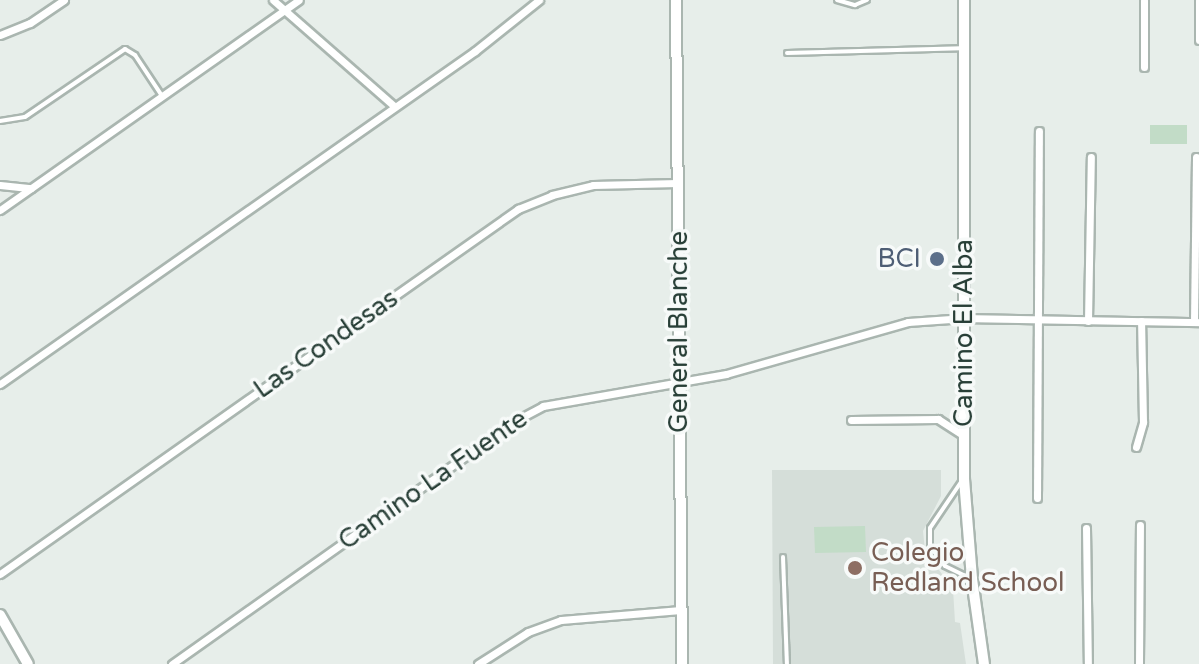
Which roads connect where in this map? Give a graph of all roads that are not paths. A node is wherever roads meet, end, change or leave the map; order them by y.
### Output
1 (64, 0) edge
2 (273, 0) edge
3 (299, 0) edge
4 (539, 0) edge
5 (676, 0) edge
6 (837, 0) edge
7 (867, 0) edge
8 (964, 0) edge
9 (1144, 0) edge
10 (1199, 0) edge
11 (284, 10) junction
12 (0, 35) edge
13 (1199, 40) edge
14 (964, 47) junction
15 (787, 53) dead end
16 (1144, 67) dead end
17 (162, 96) junction
18 (393, 105) junction
19 (0, 121) edge
20 (1039, 131) dead end
21 (1091, 157) dead end
22 (1196, 157) dead end
23 (678, 183) junction
24 (0, 185) edge
25 (31, 188) junction
26 (0, 210) edge
27 (965, 318) junction
28 (1036, 321) junction
29 (1088, 321) junction
30 (1141, 321) junction
31 (1197, 322) edge
32 (679, 383) junction
33 (0, 384) edge
34 (851, 420) dead end
35 (964, 436) junction
36 (1136, 447) dead end
37 (964, 479) junction
38 (1037, 498) dead end
39 (1140, 525) dead end
40 (1086, 528) dead end
41 (783, 557) dead end
42 (0, 574) edge
43 (972, 579) junction
44 (681, 610) junction
45 (0, 615) edge
46 (28, 664) edge
47 (172, 664) edge
48 (478, 664) edge
49 (682, 664) edge
50 (787, 664) edge
51 (984, 664) edge
52 (1088, 664) edge
53 (1139, 664) edge

1 - 12 street
2 - 11 street
3 - 11 street
4 - 18 street
5 - 23 main road, General Blanche
6 - 7 lane
8 - 14 main road, Camino El Alba
9 - 16 street
10 - 13 street
11 - 17 street
11 - 18 street
14 - 15 lane
14 - 27 main road, Camino El Alba
17 - 19 lane
17 - 25 street
18 - 33 street
20 - 28 street
21 - 29 street
22 - 31 street
23 - 32 main road, General Blanche
23 - 42 street, Las Condesas
24 - 25 street
25 - 26 street
27 - 28 street, Camino La Fuente
27 - 32 street, Camino La Fuente
27 - 35 main road, Camino El Alba
28 - 29 street, Camino La Fuente
28 - 38 street
29 - 30 street, Camino La Fuente
30 - 31 street, Camino La Fuente
30 - 36 street
32 - 44 main road, General Blanche
32 - 47 street, Camino La Fuente
34 - 35 street
35 - 37 main road, Camino El Alba
37 - 43 main road, Camino El Alba
37 - 43 lane
39 - 53 street
40 - 52 street
41 - 50 lane
43 - 51 main road, Camino El Alba
44 - 48 street
44 - 49 main road, General Blanche
45 - 46 main road

